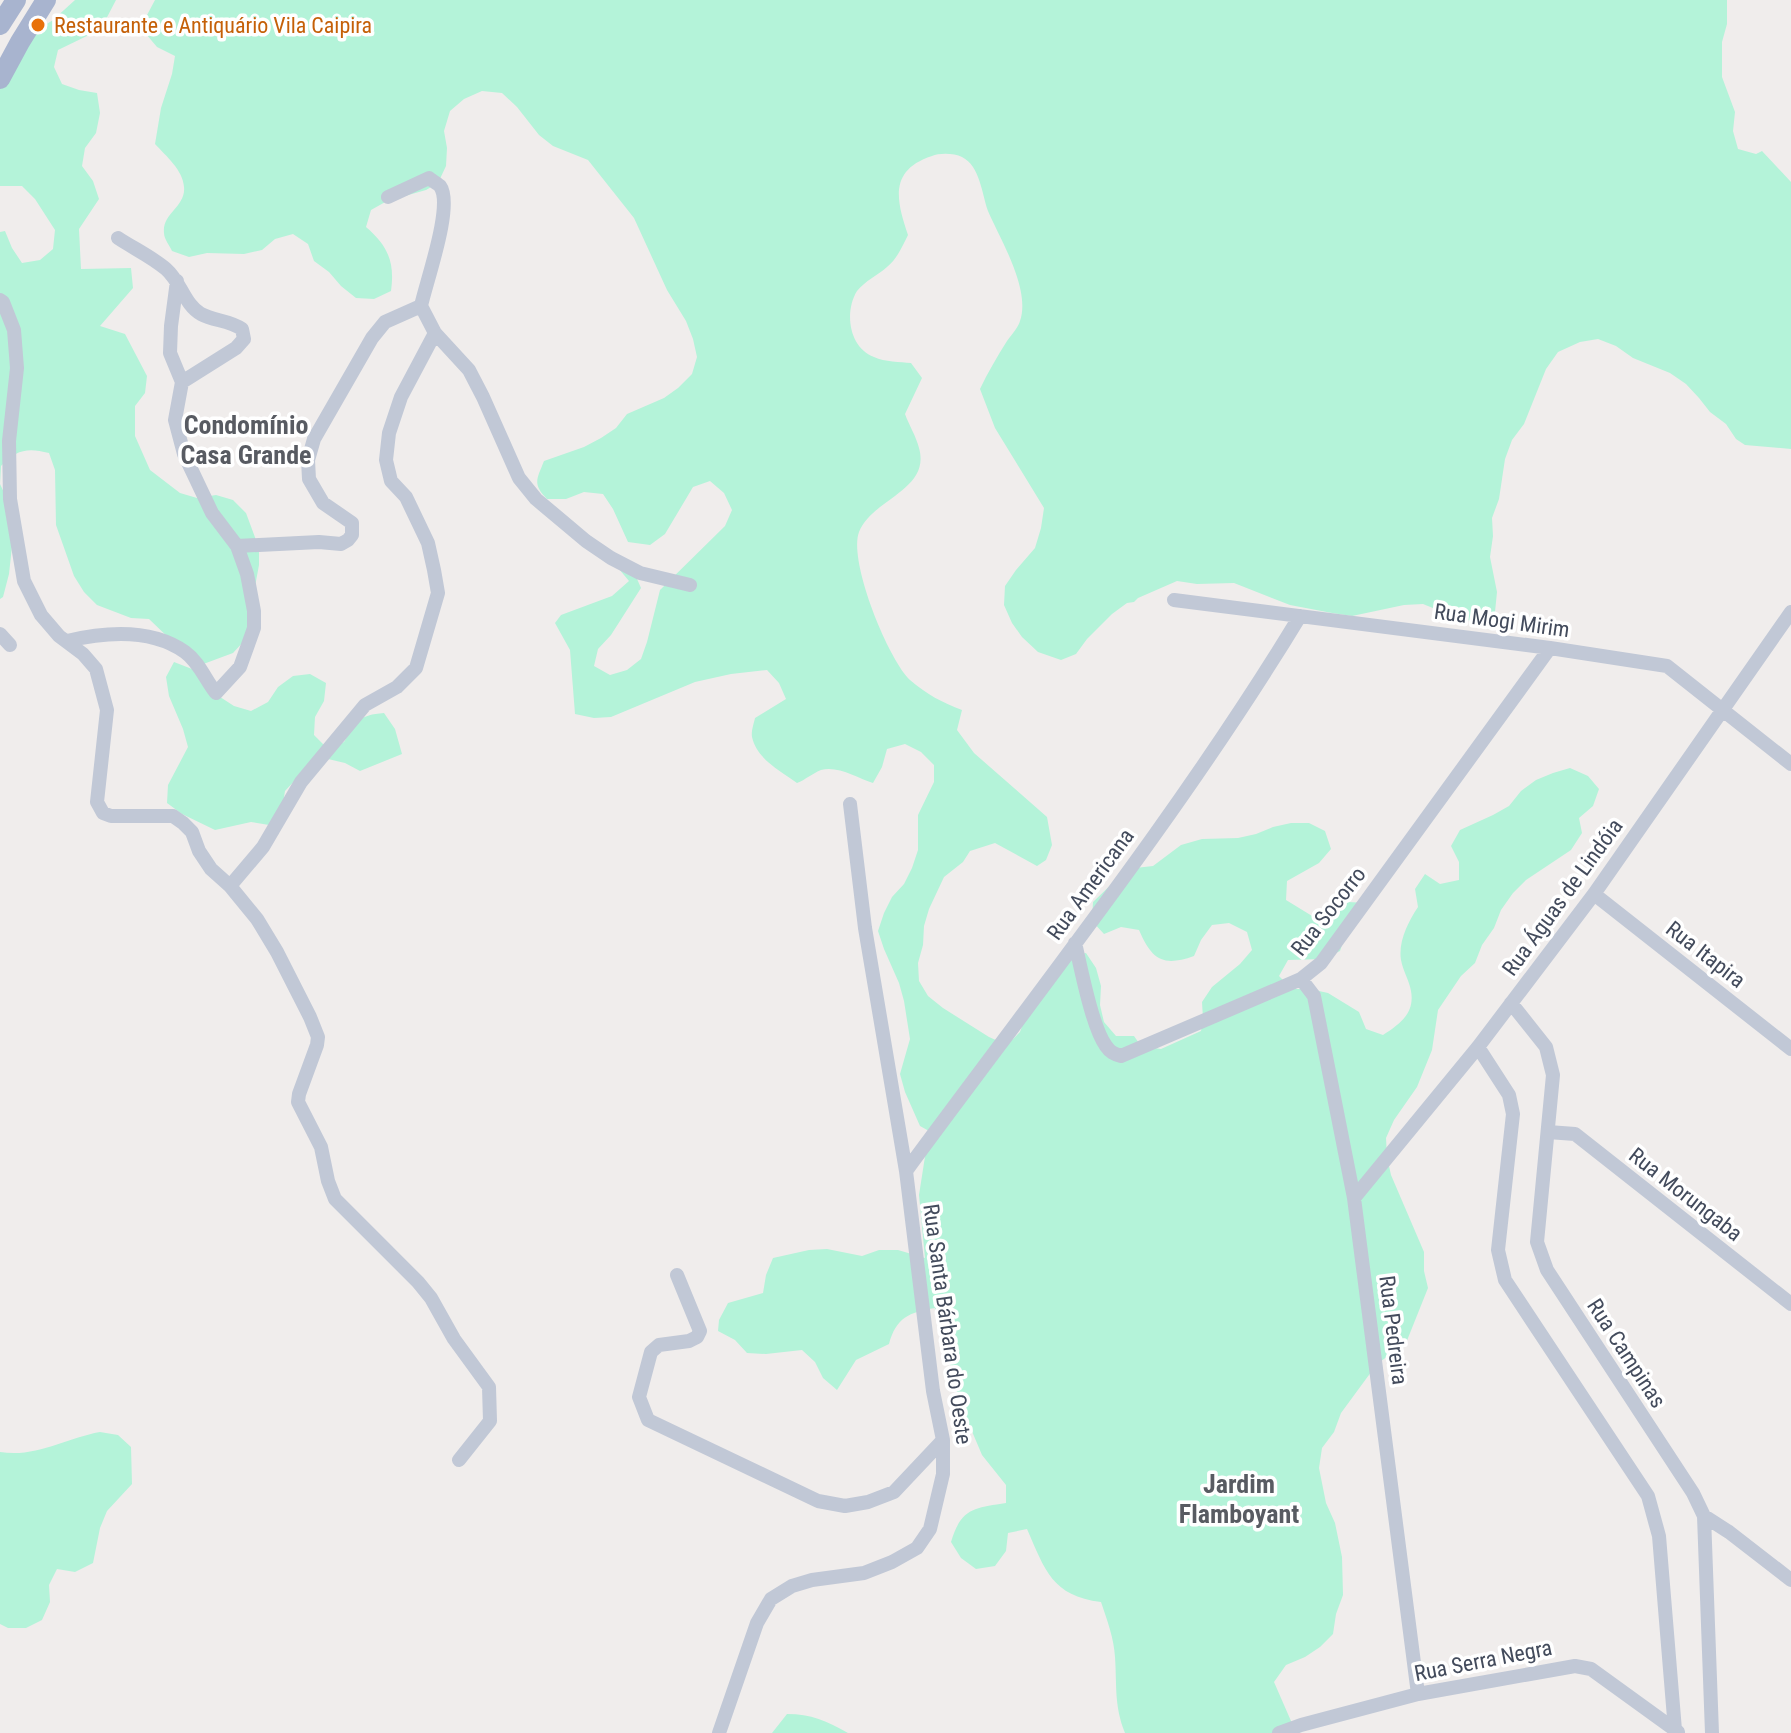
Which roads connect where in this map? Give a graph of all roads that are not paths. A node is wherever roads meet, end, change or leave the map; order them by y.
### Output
1 (16, 0) edge
2 (46, 0) edge
3 (0, 25) edge
4 (0, 79) edge
5 (388, 197) dead end
6 (118, 238) dead end
7 (177, 281) junction
8 (0, 300) edge
9 (421, 306) junction
10 (435, 333) junction
11 (182, 382) junction
12 (237, 546) junction
13 (690, 585) dead end
14 (1174, 600) dead end
15 (1791, 612) edge
16 (1300, 616) junction
17 (67, 641) junction
18 (1550, 648) junction
19 (1723, 710) junction
20 (1791, 764) edge
21 (850, 804) dead end
22 (230, 886) junction
23 (1594, 894) junction
24 (1075, 943) junction
25 (1301, 979) junction
26 (1511, 1003) junction
27 (1478, 1047) junction
28 (1791, 1049) edge
29 (1548, 1132) junction
30 (906, 1171) junction
31 (1354, 1198) junction
32 (677, 1275) dead end
33 (1791, 1304) edge
34 (943, 1440) junction
35 (459, 1460) dead end
36 (1704, 1516) junction
37 (1791, 1580) edge
38 (1418, 1694) junction
39 (1677, 1731) edge
40 (719, 1733) edge
41 (1279, 1733) edge
42 (1712, 1733) edge

1 - 3 main road
2 - 4 main road
5 - 9 street
6 - 7 street
7 - 11 street
7 - 11 street
8 - 17 street
9 - 10 street
9 - 12 street
10 - 13 street
10 - 22 street
11 - 12 street
12 - 17 street
14 - 16 street, Rua Mogi Mirim
15 - 19 street, Rua Águas de Lindóia
16 - 18 street, Rua Mogi Mirim
16 - 24 street, Rua Americana
17 - 22 street
18 - 19 street, Rua Mogi Mirim
18 - 25 street, Rua Socorro
19 - 20 street, Rua Mogi Mirim
19 - 23 street, Rua Águas de Lindóia
21 - 30 street, Rua Santa Bárbara do Oeste
22 - 35 street
23 - 26 street, Rua Águas de Lindóia
23 - 28 street, Rua Itapira
24 - 25 street, Rua Socorro
24 - 30 street, Rua Americana
25 - 31 street, Rua Pedreira
26 - 27 street, Rua Águas de Lindóia
26 - 29 street, Rua Campinas
27 - 31 street, Rua Águas de Lindóia
27 - 39 street
29 - 33 street, Rua Morungaba
29 - 36 street, Rua Campinas
30 - 34 street, Rua Santa Bárbara do Oeste
31 - 38 street, Rua Pedreira
32 - 34 street
34 - 40 street, Rua Santa Bárbara do Oeste
36 - 37 street
36 - 42 street, Rua Campinas
38 - 39 street, Rua Serra Negra
38 - 41 street, Rua Serra Negra

